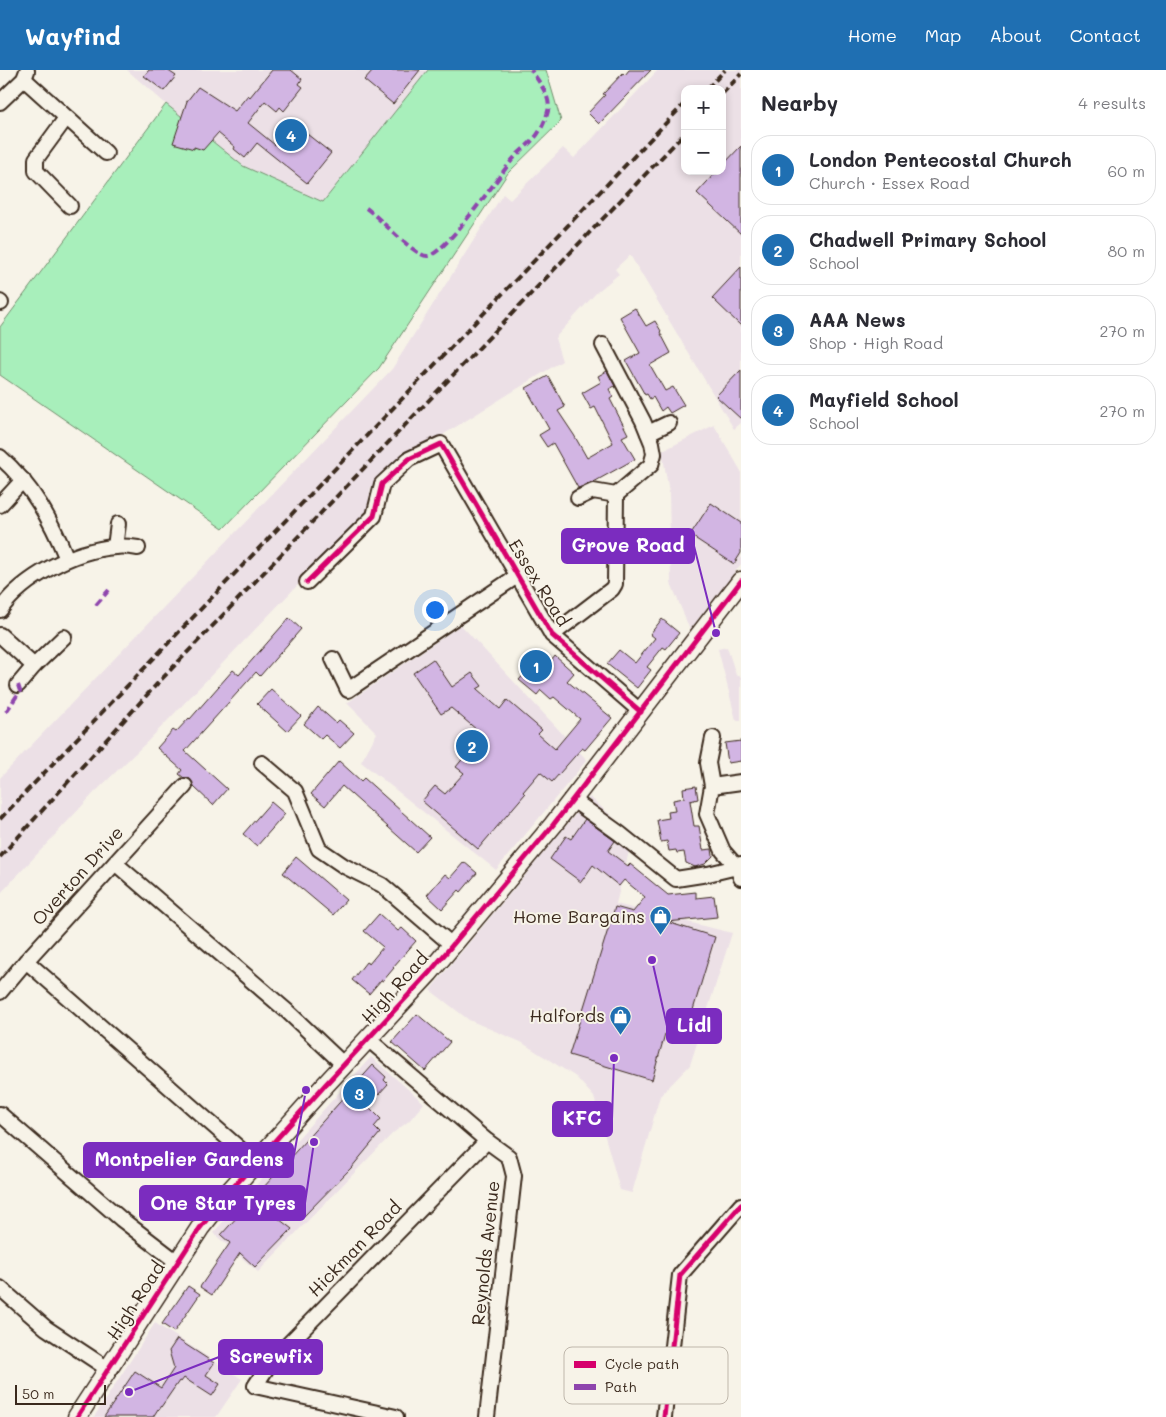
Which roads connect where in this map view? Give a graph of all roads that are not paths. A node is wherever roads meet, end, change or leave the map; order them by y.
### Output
1 (26, 74) edge
2 (0, 102) edge
3 (66, 118) junction
4 (106, 153) dead end
5 (70, 206) dead end
6 (603, 345) dead end
7 (670, 423) dead end
8 (648, 433) junction
9 (0, 457) edge
10 (24, 480) junction
11 (616, 495) junction
12 (578, 498) dead end
13 (0, 504) edge
14 (118, 524) dead end
15 (115, 547) junction
16 (138, 548) dead end
17 (67, 559) junction
18 (517, 576) junction
19 (741, 581) edge
20 (307, 582) dead end
21 (0, 610) edge
22 (0, 635) edge
23 (552, 635) junction
24 (64, 637) dead end
25 (333, 659) dead end
26 (34, 666) junction
27 (18, 686) dead end
28 (641, 712) junction
29 (713, 738) dead end
30 (262, 763) dead end
31 (741, 782) edge
32 (185, 786) dead end
33 (712, 786) junction
34 (573, 800) junction
35 (115, 863) junction
36 (740, 870) edge
37 (452, 944) junction
38 (26, 961) junction
39 (0, 992) edge
40 (368, 1039) junction
41 (344, 1065) junction
42 (0, 1114) edge
43 (487, 1141) junction
44 (256, 1163) junction
45 (741, 1206) edge
46 (177, 1262) junction
47 (0, 1288) edge
48 (672, 1347) edge
49 (108, 1369) junction
50 (665, 1404) edge
51 (77, 1417) edge
52 (396, 1417) edge
53 (487, 1417) edge
54 (664, 1417) edge

1 - 2 street
1 - 3 street
3 - 4 street
3 - 5 street
6 - 8 street
7 - 8 street
8 - 11 street
9 - 10 street
10 - 13 street
10 - 17 street
11 - 12 street
11 - 23 street
14 - 15 street
15 - 16 street
15 - 17 street
17 - 21 street
18 - 20 street, Essex Road
18 - 23 street, Essex Road
18 - 25 street
19 - 28 main road, High Road
22 - 26 street
23 - 28 street, Essex Road
24 - 26 street
26 - 27 street
28 - 34 main road, High Road
29 - 33 street
30 - 37 street
31 - 33 street
32 - 35 street, Overton Drive
33 - 36 street
34 - 36 street
34 - 37 main road, High Road
35 - 38 street, Overton Drive
35 - 41 street
37 - 40 main road, High Road
38 - 39 street, Overton Drive
38 - 44 street
40 - 41 main road, High Road
40 - 43 street, Reynolds Avenue
41 - 44 main road, High Road
42 - 46 street
43 - 52 street, Hickman Road
43 - 53 street, Reynolds Avenue
44 - 46 main road, High Road
45 - 48 street
46 - 49 main road, High Road
47 - 49 street
49 - 51 main road, High Road
50 - 54 street

